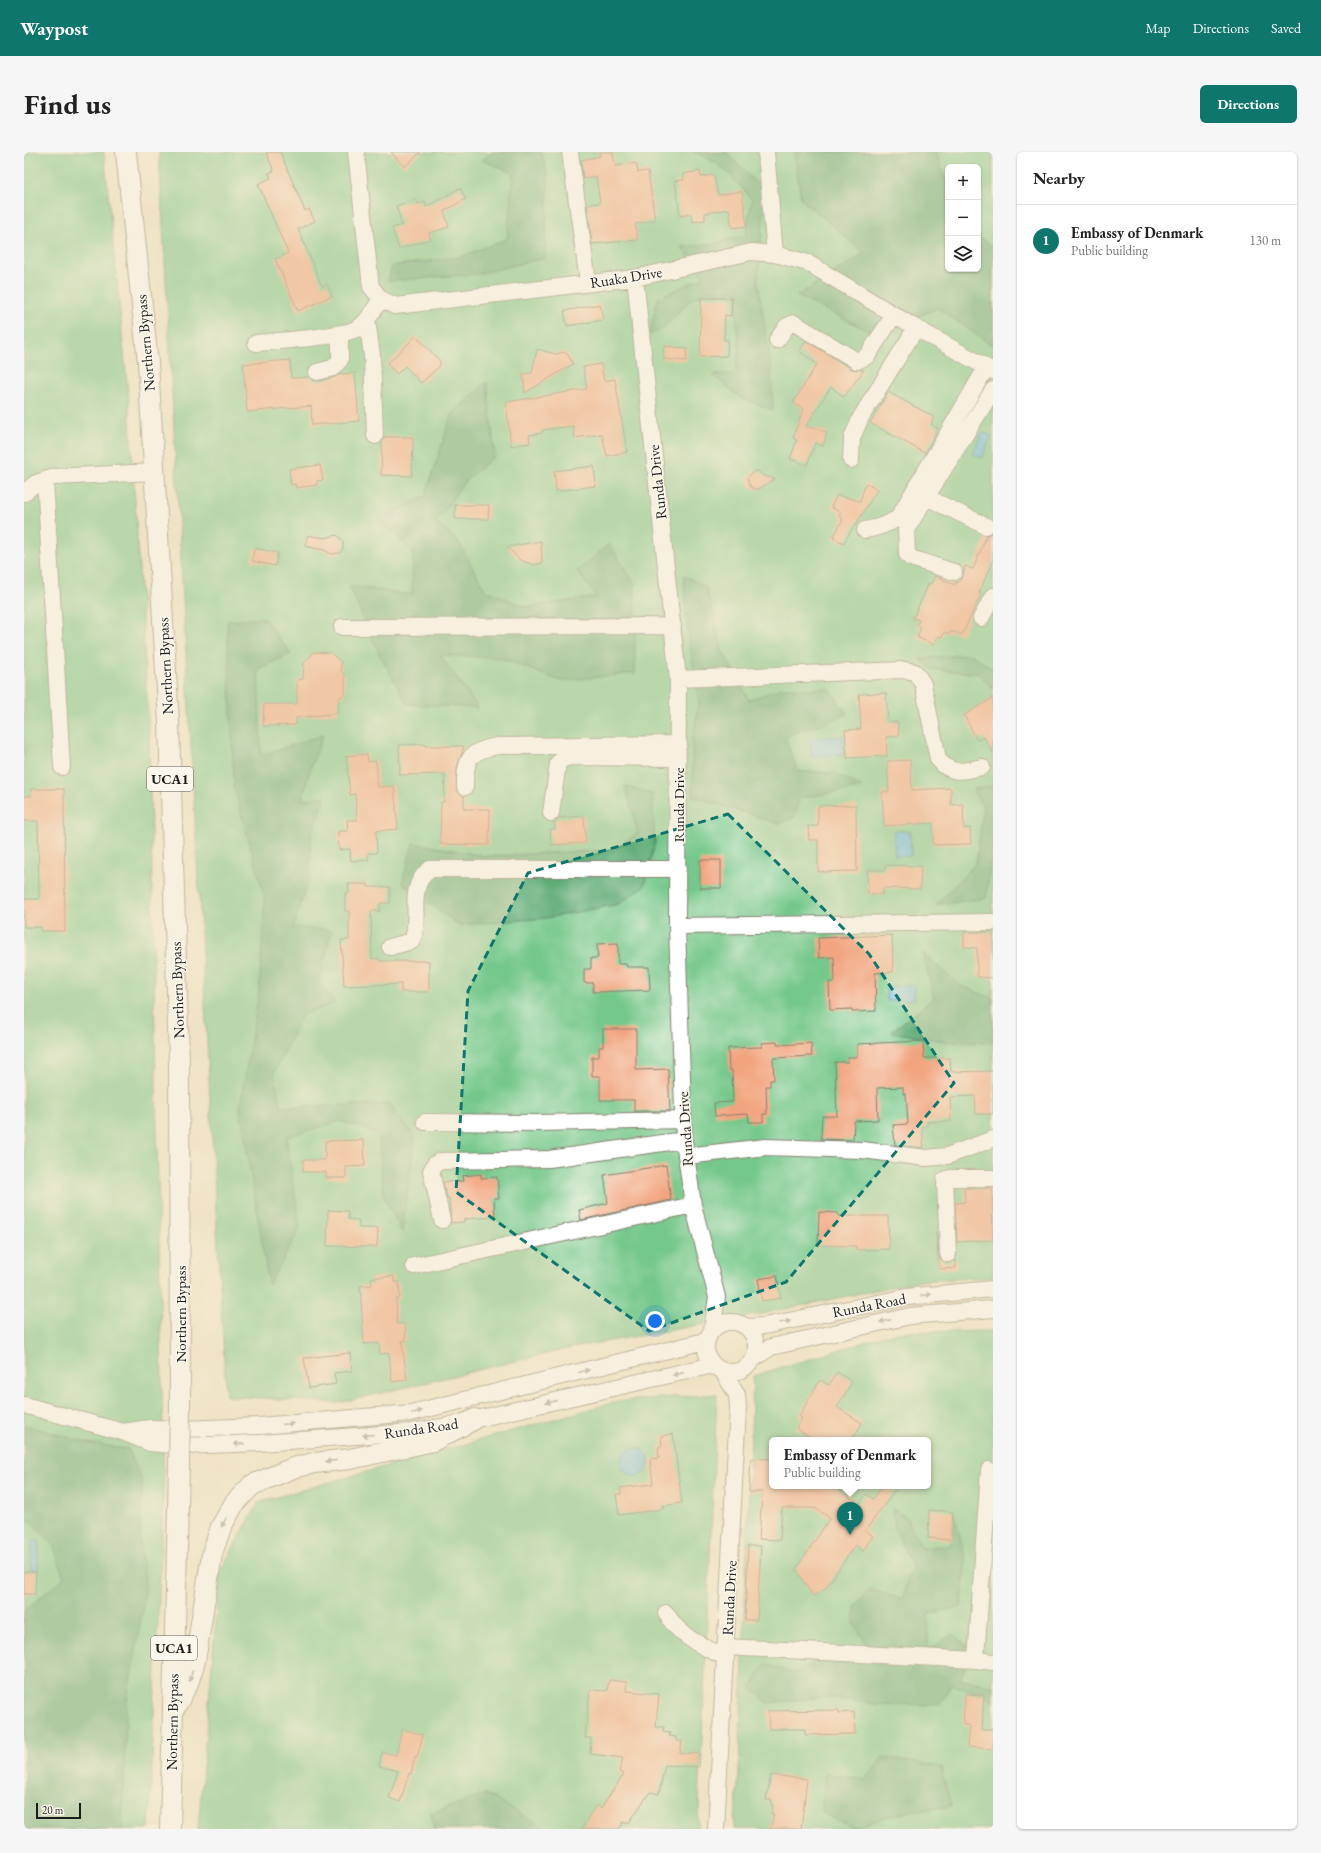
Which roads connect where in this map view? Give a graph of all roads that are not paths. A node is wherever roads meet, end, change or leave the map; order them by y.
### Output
1 (126, 152) edge
2 (356, 152) edge
3 (570, 152) edge
4 (766, 152) edge
5 (775, 254) junction
6 (635, 278) junction
7 (588, 282) junction
8 (381, 299) junction
9 (894, 315) junction
10 (366, 320) junction
11 (916, 328) junction
12 (340, 333) junction
13 (777, 340) dead end
14 (256, 343) dead end
15 (989, 369) edge
16 (317, 372) dead end
17 (993, 390) edge
18 (375, 436) dead end
19 (851, 460) dead end
20 (154, 472) junction
21 (45, 480) junction
22 (24, 493) edge
23 (926, 497) junction
24 (986, 526) dead end
25 (865, 530) dead end
26 (954, 572) dead end
27 (993, 596) edge
28 (981, 618) dead end
29 (673, 626) junction
30 (342, 627) dead end
31 (678, 679) junction
32 (678, 751) junction
33 (62, 767) dead end
34 (982, 767) dead end
35 (465, 787) dead end
36 (551, 813) dead end
37 (678, 869) junction
38 (993, 922) edge
39 (677, 926) junction
40 (390, 947) dead end
41 (683, 1120) junction
42 (425, 1122) dead end
43 (993, 1138) edge
44 (685, 1148) junction
45 (993, 1178) edge
46 (693, 1205) junction
47 (442, 1220) dead end
48 (948, 1254) dead end
49 (414, 1266) dead end
50 (993, 1289) edge
51 (716, 1297) junction
52 (993, 1309) edge
53 (741, 1324) junction
54 (710, 1334) junction
55 (747, 1364) junction
56 (719, 1369) junction
57 (737, 1395) junction
58 (24, 1405) edge
59 (475, 1419) junction
60 (123, 1432) junction
61 (989, 1470) dead end
62 (666, 1613) dead end
63 (726, 1652) junction
64 (976, 1660) junction
65 (993, 1662) edge
66 (173, 1711) junction
67 (170, 1829) edge
68 (716, 1829) edge

1 - 20 main road, Northern Bypass / UCA1
2 - 8 street
3 - 7 street
4 - 5 street
5 - 6 street, Ruaka Drive
5 - 9 street, Ruaka Drive
6 - 7 street, Ruaka Drive
6 - 29 street, Runda Drive
7 - 8 street, Ruaka Drive
8 - 10 street
9 - 11 street, Ruaka Drive
9 - 13 street
10 - 12 street
10 - 18 street
11 - 15 street, Ruaka Drive
11 - 19 street
12 - 14 street
12 - 16 street
15 - 25 street
17 - 23 street
20 - 21 street
20 - 66 main road, Northern Bypass / UCA1, bridge
21 - 22 street
21 - 33 street
23 - 24 street
23 - 26 street
27 - 28 street
29 - 30 street
29 - 31 street, Runda Drive
31 - 32 street, Runda Drive
31 - 34 street
32 - 35 street
32 - 36 street
32 - 37 street, Runda Drive
37 - 39 street, Runda Drive
37 - 40 street
38 - 39 street
39 - 41 street, Runda Drive
41 - 42 street
41 - 44 street, Runda Drive
43 - 44 street
44 - 46 street, Runda Drive
44 - 47 street
45 - 48 street
46 - 49 street
46 - 51 street, Runda Drive
53 -> 50 street, Runda Road
51 - 53 street
51 - 54 street, Runda Drive
52 -> 55 street, Runda Road
53 - 54 street
53 - 55 street
54 - 56 street, Runda Drive
60 -> 54 street, Runda Road
55 - 56 street
55 - 57 street
56 - 57 street, Runda Drive
56 -> 59 street, Runda Road
57 - 63 street, Runda Drive
58 - 60 street, Runda Road
59 -> 60 street, Runda Road
59 -> 66 main road
61 - 64 street
62 - 63 street
63 - 64 street
63 - 68 street, Runda Drive
64 - 65 street
66 - 67 main road, Northern Bypass / UCA1

